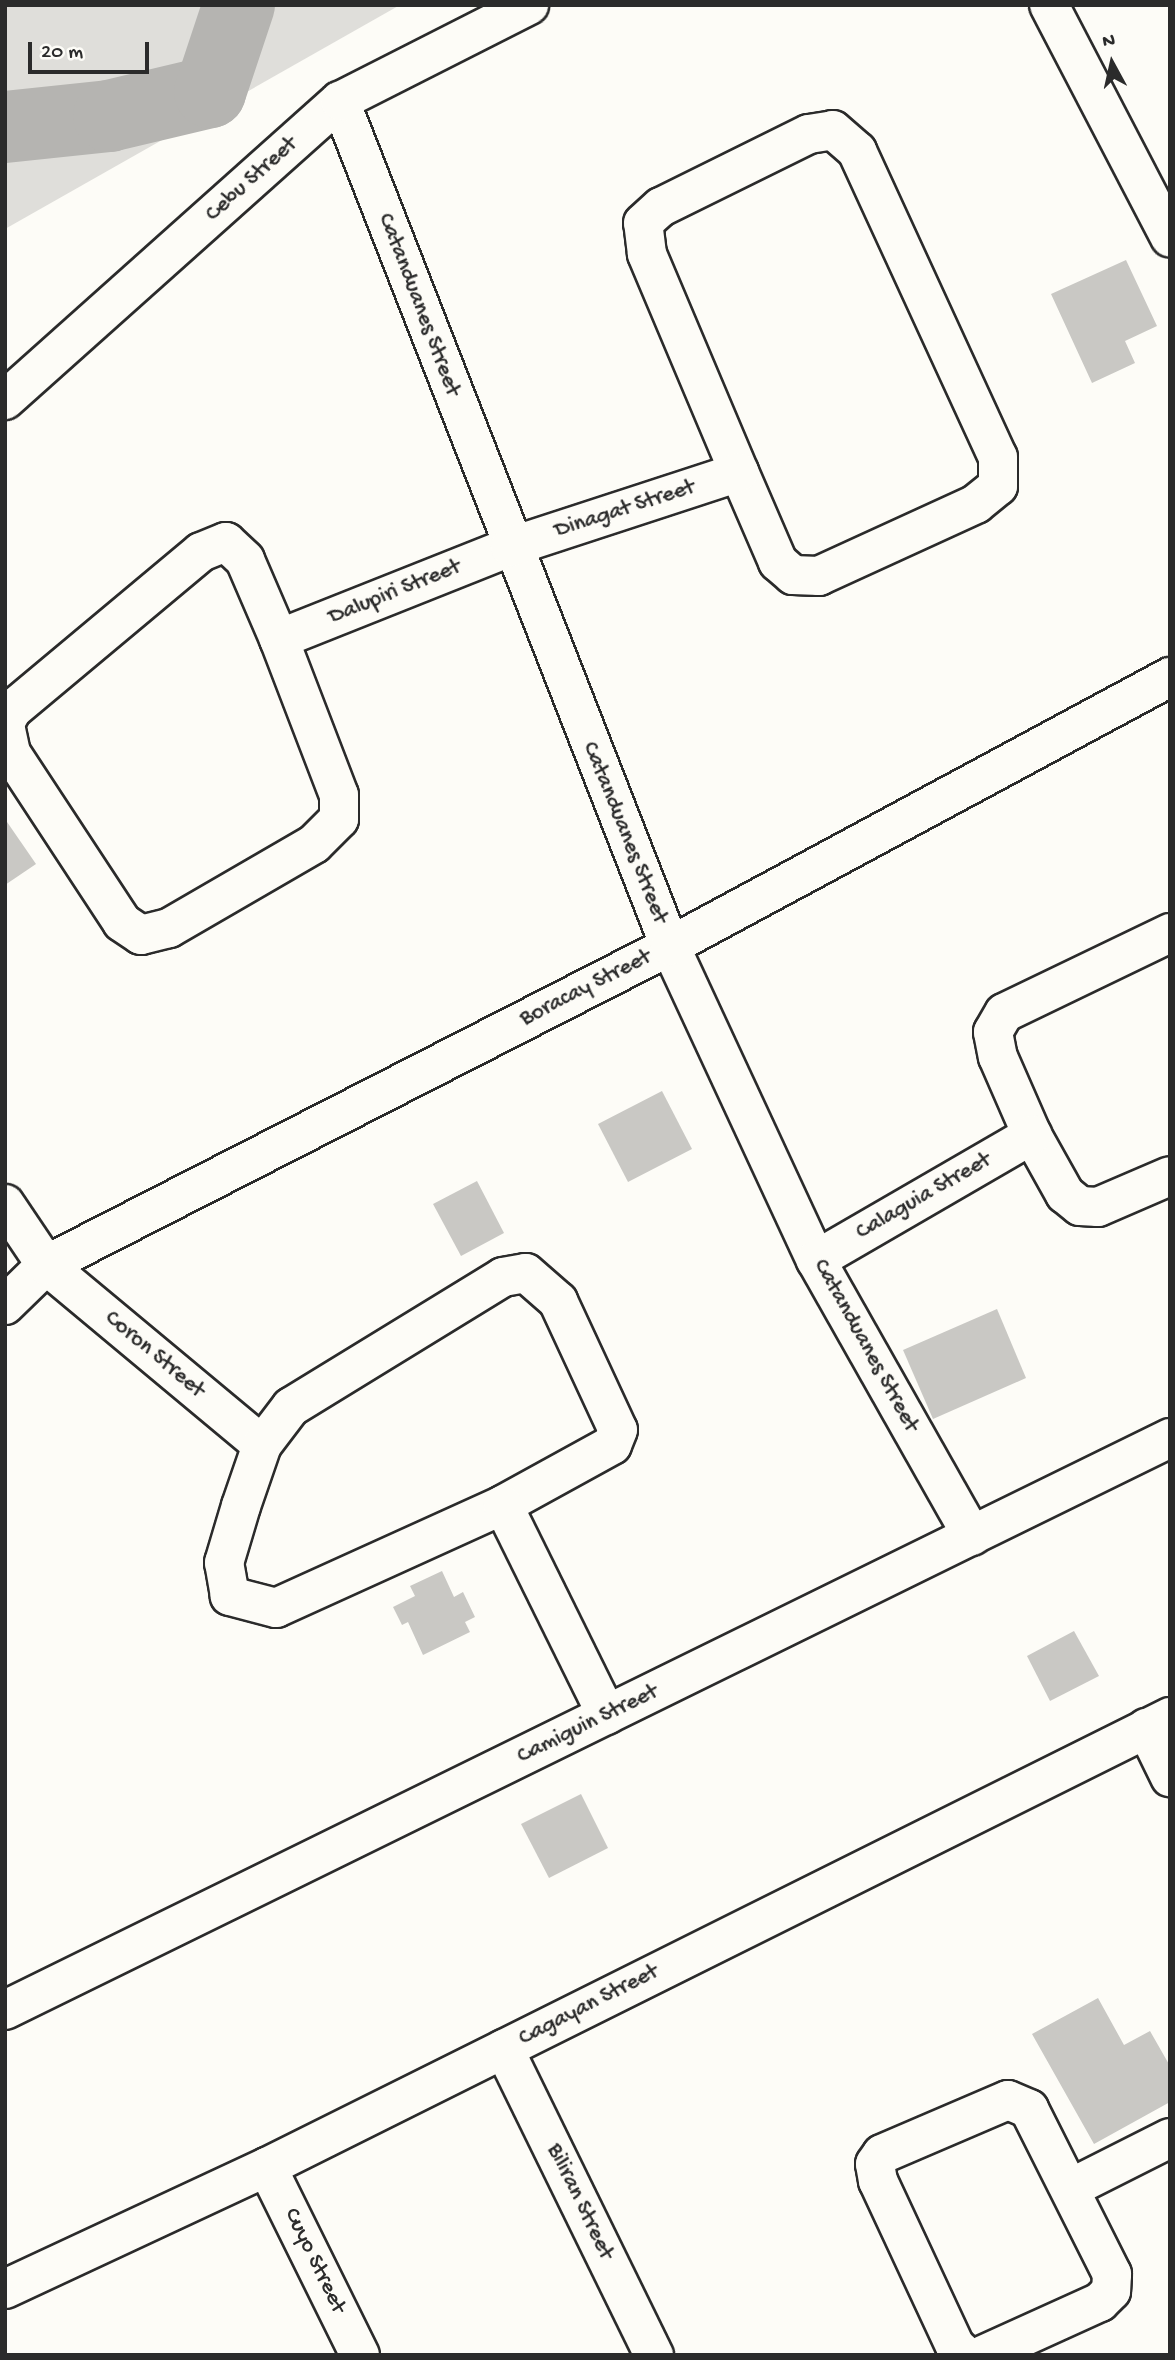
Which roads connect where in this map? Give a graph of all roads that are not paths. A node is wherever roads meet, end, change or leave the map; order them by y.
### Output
1 (529, 5) edge
2 (1049, 5) edge
3 (340, 101) junction
4 (1170, 237) edge
5 (5, 400) edge
6 (739, 472) junction
7 (510, 547) junction
8 (279, 639) junction
9 (1170, 677) edge
10 (5, 724) edge
11 (1170, 933) edge
12 (670, 946) junction
13 (1032, 1135) junction
14 (1170, 1176) edge
15 (5, 1204) edge
16 (816, 1260) junction
17 (46, 1265) junction
18 (5, 1305) edge
19 (1170, 1438) edge
20 (262, 1445) junction
21 (503, 1505) junction
22 (972, 1536) junction
23 (607, 1715) junction
24 (1158, 1723) edge
25 (1170, 1777) edge
26 (5, 2010) edge
27 (504, 2049) junction
28 (1170, 2138) edge
29 (267, 2167) junction
30 (1071, 2188) junction
31 (5, 2289) edge
32 (360, 2355) edge
33 (654, 2355) edge
34 (965, 2355) edge
35 (983, 2355) edge

1 - 3 street, Cebu Street
2 - 4 street
3 - 5 street, Cebu Street
3 - 7 street, Catanduanes Street
6 - 6 street
6 - 7 street, Dinagat Street
7 - 8 street, Dalupiri Street
7 - 12 street, Catanduanes Street
8 - 10 street
8 - 10 street
9 - 12 street, Boracay Street
11 - 13 street
12 - 16 street, Catanduanes Street
12 - 17 street, Boracay Street
13 - 14 street
13 - 16 street, Calaguia Street
15 - 17 street
16 - 22 street, Catanduanes Street
17 - 18 street, Boracay Street
17 - 20 street, Coron Street
19 - 22 street, Camiguin Street
20 - 21 street
20 - 21 street
21 - 23 street
22 - 23 street, Camiguin Street
23 - 26 street, Camiguin Street
24 - 25 street
24 - 27 street, Cagayan Street
27 - 29 street, Cagayan Street
27 - 33 street, Biliran Street
28 - 30 street
29 - 31 street, Cagayan Street
29 - 32 street, Cuyo Street
30 - 34 street
30 - 35 street

